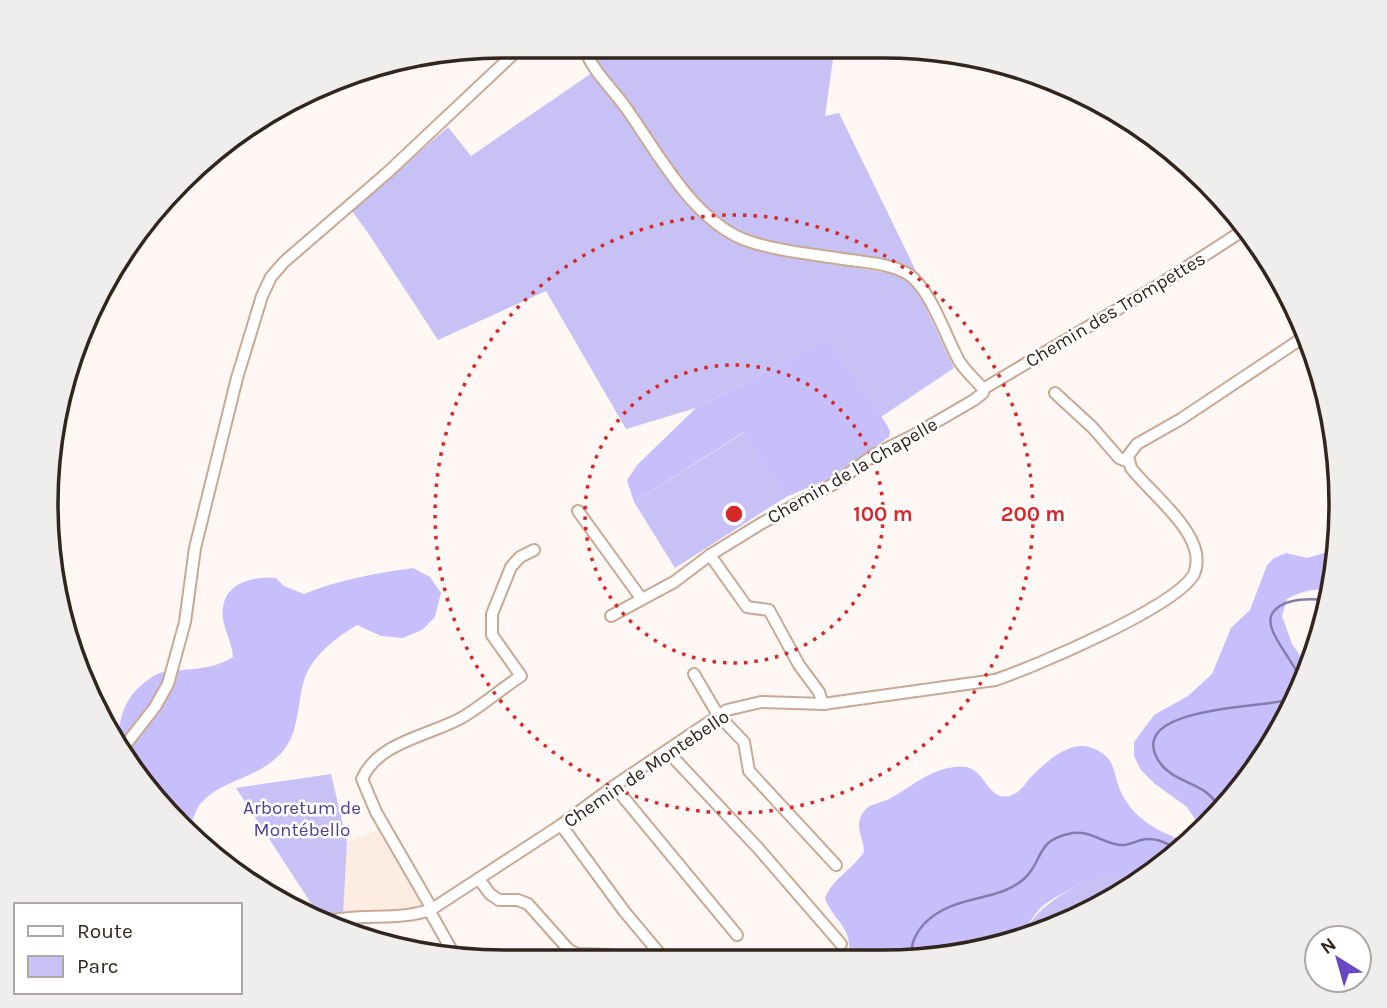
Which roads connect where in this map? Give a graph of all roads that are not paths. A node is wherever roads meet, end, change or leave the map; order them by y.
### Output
1 (509, 58) edge
2 (590, 58) edge
3 (1238, 234) edge
4 (1298, 341) edge
5 (982, 389) junction
6 (1055, 393) dead end
7 (1129, 462) junction
8 (578, 511) dead end
9 (534, 550) dead end
10 (710, 555) junction
11 (641, 598) junction
12 (611, 616) dead end
13 (694, 674) dead end
14 (823, 704) junction
15 (718, 715) junction
16 (127, 742) edge
17 (668, 752) junction
18 (614, 786) junction
19 (561, 825) junction
20 (836, 865) dead end
21 (478, 879) junction
22 (431, 910) junction
23 (338, 918) edge
24 (737, 934) dead end
25 (841, 944) dead end
26 (450, 946) edge
27 (569, 950) edge
28 (657, 950) edge

1 - 16 street
2 - 5 street
3 - 5 street, Chemin des Trompettes
4 - 7 street
5 - 10 street, Chemin de la Chapelle
6 - 7 street, Chemin de Montebello
7 - 14 street, Chemin de Montebello
8 - 11 street
9 - 22 street
10 - 11 street, Chemin de la Chapelle
10 - 14 street
11 - 12 street, Chemin de la Chapelle
13 - 15 street
14 - 15 street, Chemin de Montebello
15 - 17 street, Chemin de Montebello
15 - 20 street
17 - 18 street, Chemin de Montebello
17 - 25 street
18 - 19 street, Chemin de Montebello
18 - 24 street
19 - 21 street, Chemin de Montebello
19 - 28 street
21 - 22 street, Chemin de Montebello
21 - 27 street
22 - 23 street, Chemin de Montebello
22 - 26 street

